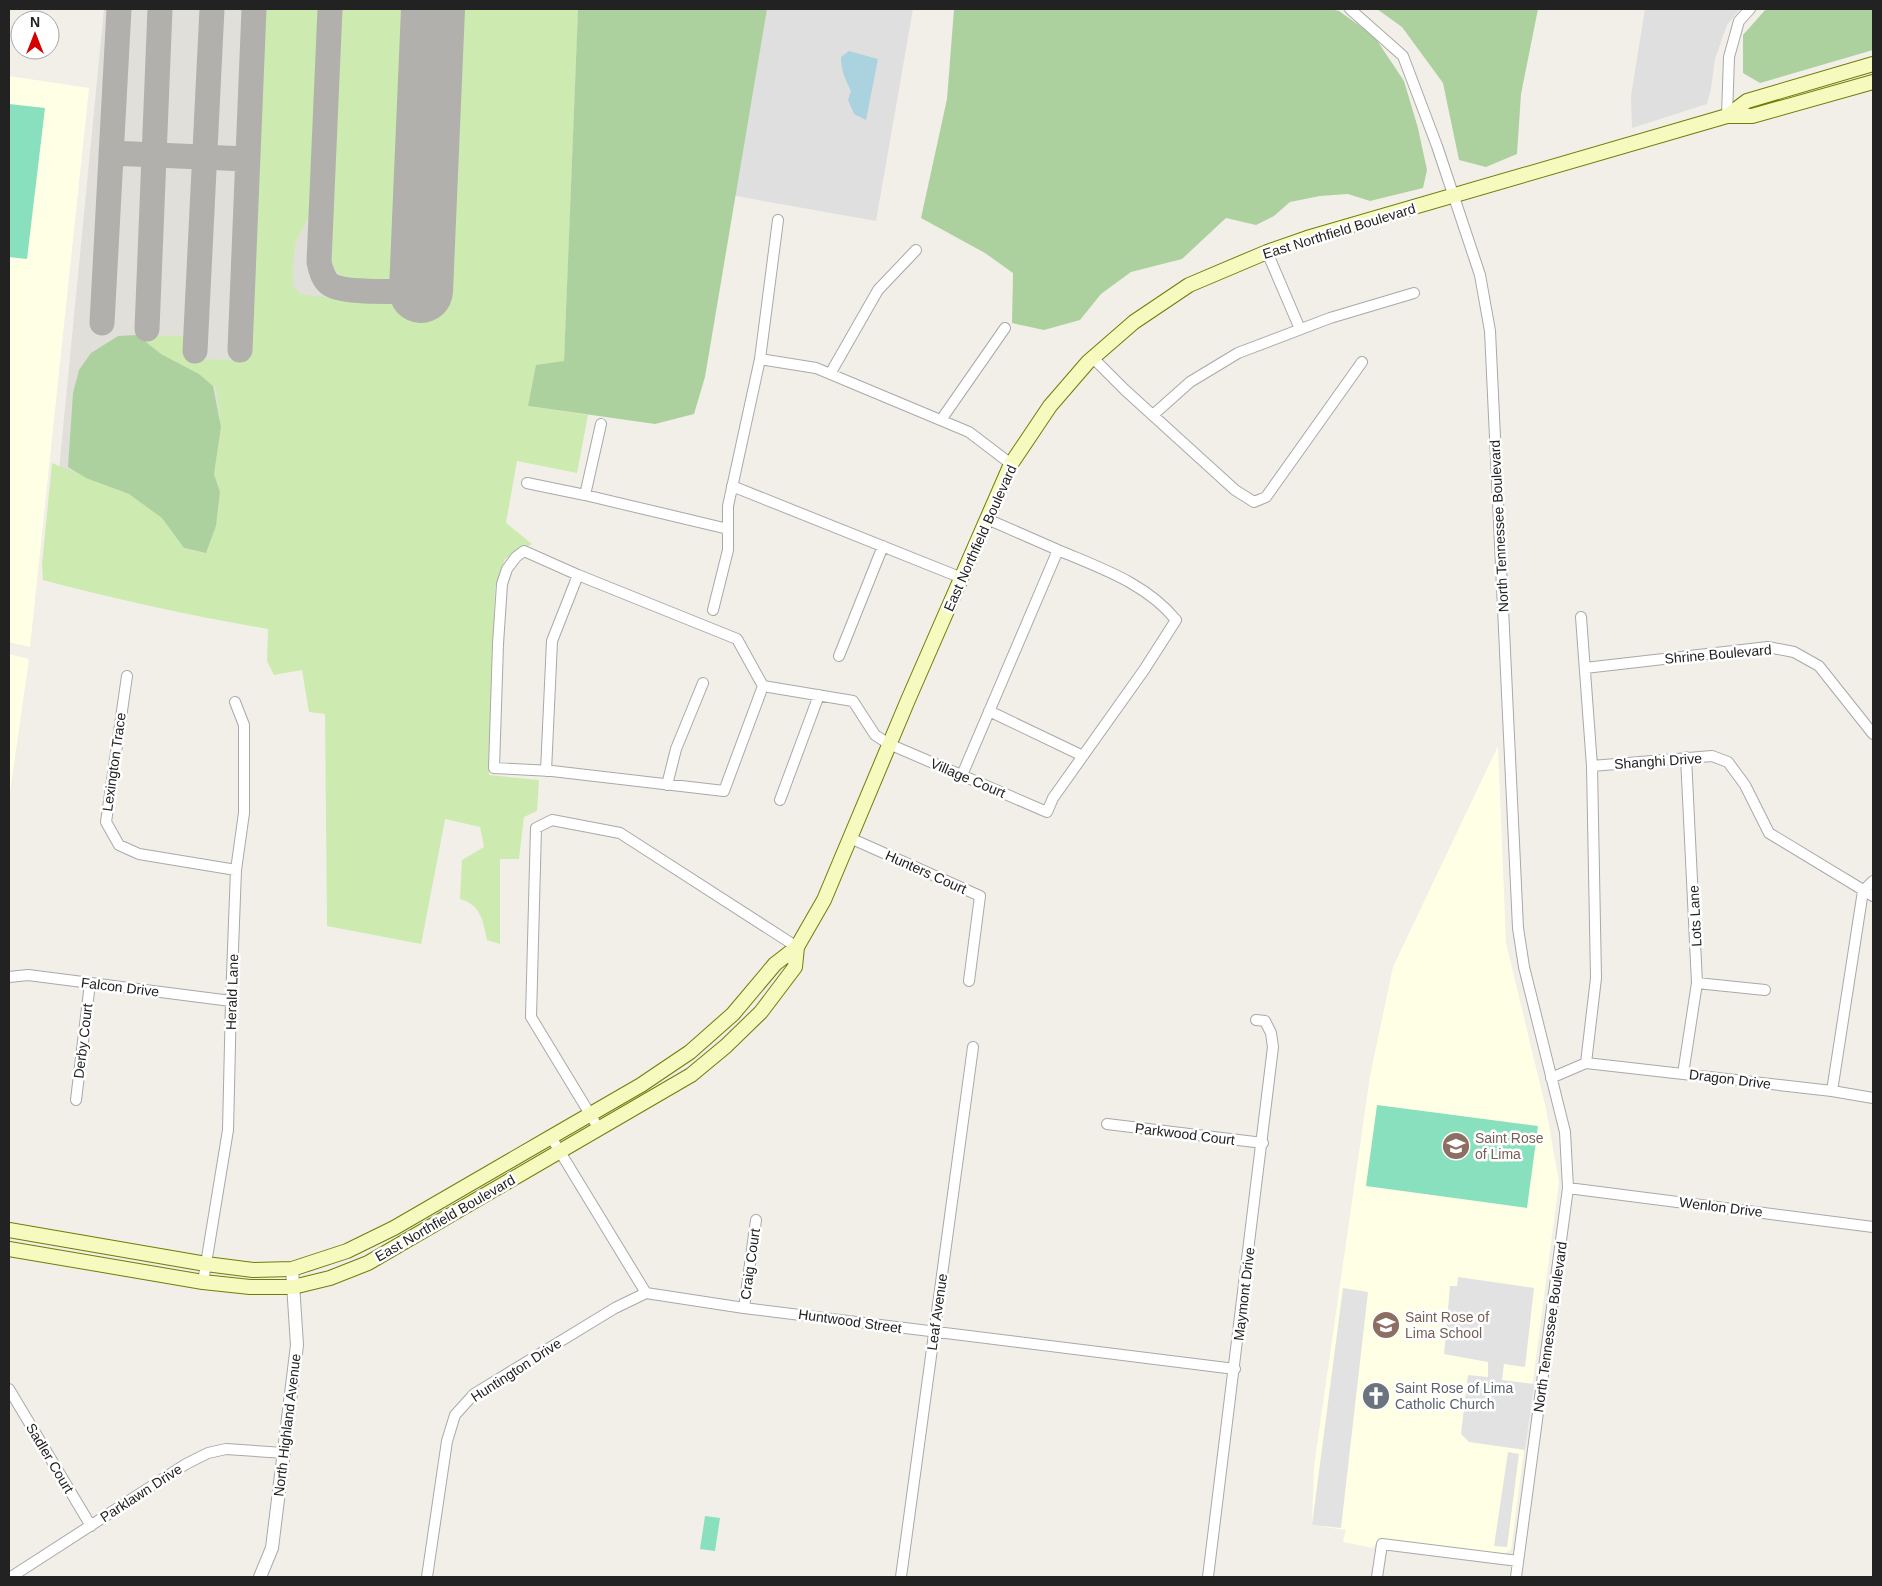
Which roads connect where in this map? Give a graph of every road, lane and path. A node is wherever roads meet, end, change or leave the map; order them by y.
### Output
1 (1350, 9) edge
2 (1750, 9) edge
3 (1873, 64) edge
4 (1873, 82) edge
5 (1727, 116) junction
6 (1454, 196) junction
7 (778, 220) dead end
8 (916, 250) dead end
9 (1267, 252) junction
10 (1414, 294) dead end
11 (1005, 328) dead end
12 (1300, 329) junction
13 (1093, 358) junction
14 (760, 359) junction
15 (1362, 362) dead end
16 (830, 374) junction
17 (1153, 415) junction
18 (941, 420) junction
19 (601, 424) dead end
20 (1011, 464) junction
21 (527, 483) dead end
22 (732, 486) junction
23 (585, 495) junction
24 (987, 519) junction
25 (728, 529) junction
26 (883, 546) junction
27 (1058, 550) junction
28 (578, 575) junction
29 (962, 578) junction
30 (713, 610) dead end
31 (1581, 617) dead end
32 (839, 656) dead end
33 (1585, 668) junction
34 (127, 676) dead end
35 (703, 683) dead end
36 (763, 686) junction
37 (819, 695) junction
38 (235, 702) dead end
39 (989, 711) junction
40 (1873, 734) edge
41 (889, 744) junction
42 (1083, 756) junction
43 (1686, 757) junction
44 (1592, 766) junction
45 (546, 771) junction
46 (962, 776) junction
47 (667, 785) junction
48 (780, 800) dead end
49 (850, 838) junction
50 (236, 870) junction
51 (1873, 881) edge
52 (1864, 891) junction
53 (1873, 896) edge
54 (797, 947) junction
55 (9, 977) edge
56 (969, 981) dead end
57 (90, 983) junction
58 (1697, 983) junction
59 (1765, 990) dead end
60 (231, 1001) junction
61 (1256, 1020) dead end
62 (973, 1047) dead end
63 (1586, 1064) junction
64 (1683, 1074) junction
65 (1551, 1078) junction
66 (1832, 1091) junction
67 (1873, 1098) edge
68 (76, 1100) dead end
69 (589, 1114) junction
70 (1107, 1124) dead end
71 (599, 1129) junction
72 (551, 1137) junction
73 (1263, 1143) junction
74 (560, 1152) junction
75 (1568, 1188) junction
76 (756, 1220) dead end
77 (1873, 1227) edge
78 (9, 1230) edge
79 (9, 1250) edge
80 (206, 1264) junction
81 (292, 1269) junction
82 (203, 1282) junction
83 (293, 1287) junction
84 (646, 1293) junction
85 (744, 1308) junction
86 (934, 1332) junction
87 (1235, 1369) junction
88 (9, 1389) edge
89 (284, 1453) junction
90 (91, 1526) junction
91 (1518, 1561) junction
92 (11, 1577) edge
93 (260, 1577) edge
94 (428, 1577) edge
95 (901, 1577) edge
96 (1208, 1577) edge
97 (1378, 1577) edge
98 (1516, 1577) edge

1 - 6 street, North Tennessee Boulevard
2 - 5 street
3 - 5 main road, East Northfield Boulevard
4 - 5 main road, East Northfield Boulevard
5 - 6 main road, East Northfield Boulevard
6 - 9 main road, East Northfield Boulevard
6 - 65 street, North Tennessee Boulevard
7 - 14 street
8 - 16 street
9 - 12 street
9 - 13 main road, East Northfield Boulevard
10 - 12 street
11 - 18 street
12 - 17 street
13 - 17 street
13 - 20 main road, East Northfield Boulevard
14 - 16 street
14 - 22 street
15 - 17 street
16 - 18 street
18 - 20 street
19 - 23 street
20 - 24 main road, East Northfield Boulevard
21 - 23 street
22 - 25 street
22 - 26 street
23 - 25 street
24 - 27 street
24 - 29 main road, East Northfield Boulevard
25 - 30 street
26 - 29 street
26 - 32 street
27 - 39 street
27 - 42 street
28 - 36 street
28 - 45 street
28 - 45 street
29 - 41 main road, East Northfield Boulevard
31 - 33 street
33 - 40 street, Shrine Boulevard
33 - 44 street
34 - 50 street, Lexington Trace
35 - 47 street
36 - 37 street, Village Court
36 - 47 street
37 - 41 street, Village Court
37 - 48 street
38 - 50 street, Herald Lane
39 - 42 street
39 - 46 street
41 - 46 street, Village Court
41 - 49 main road, East Northfield Boulevard
42 - 46 street, Village Court
43 - 44 street, Shanghi Drive
43 - 52 street, Shanghi Drive
43 - 58 street, Lots Lane
44 - 63 street
45 - 47 street
49 - 54 main road, East Northfield Boulevard
49 - 56 street, Hunters Court
50 - 60 street, Herald Lane
51 - 52 street
52 - 53 street, Shanghi Drive
52 - 66 street
54 - 69 main road, East Northfield Boulevard
54 - 69 street
54 - 71 main road, East Northfield Boulevard
55 - 57 street, Falcon Drive
57 - 60 street, Falcon Drive
57 - 68 street, Derby Court
58 - 59 street
58 - 64 street, Lots Lane
60 - 80 street, Herald Lane
61 - 73 street, Maymont Drive
62 - 86 street, Leaf Avenue
63 - 64 street, Dragon Drive
63 - 65 street
64 - 66 street, Dragon Drive
65 - 75 street, North Tennessee Boulevard
66 - 67 street, Dragon Drive
69 - 71 street
69 - 72 main road, East Northfield Boulevard
70 - 73 street, Parkwood Court
71 - 74 main road, East Northfield Boulevard
72 - 74 street
72 - 81 main road, East Northfield Boulevard
73 - 87 street, Maymont Drive
74 - 83 main road, East Northfield Boulevard
74 - 84 street
75 - 77 street, Wenlon Drive
75 - 91 street, North Tennessee Boulevard
76 - 85 street, Craig Court
78 - 80 main road, East Northfield Boulevard
79 - 82 main road, East Northfield Boulevard
80 - 81 main road, East Northfield Boulevard
80 - 82 street, Herald Lane
81 - 83 street, North Highland Avenue
82 - 83 main road, East Northfield Boulevard
83 - 89 street, North Highland Avenue
84 - 85 street, Huntwood Street
84 - 94 street, Huntington Drive
85 - 86 street, Huntwood Street
86 - 87 street, Huntwood Street
86 - 95 street, Leaf Avenue
87 - 96 street, Maymont Drive
88 - 90 street, Sadler Court
89 - 90 street, Parklawn Drive
89 - 93 street, North Highland Avenue
90 - 92 street, Parklawn Drive
91 - 97 street
91 - 98 street, North Tennessee Boulevard

